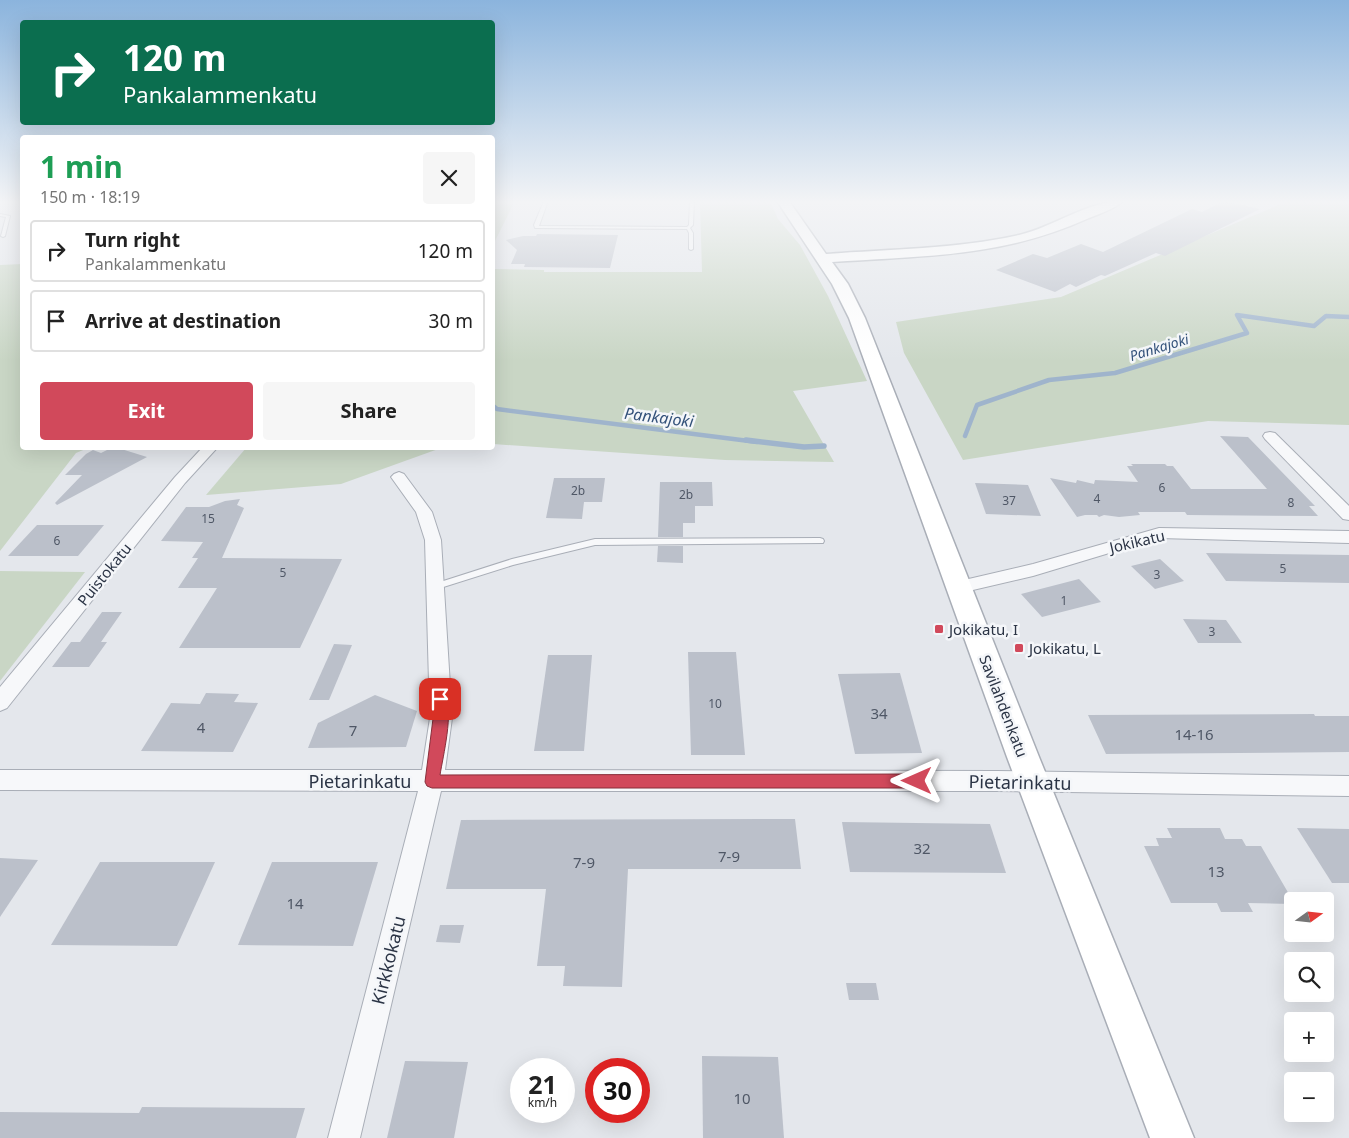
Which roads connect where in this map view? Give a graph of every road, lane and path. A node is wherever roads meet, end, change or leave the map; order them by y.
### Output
1 (820, 254) edge
2 (898, 254) edge
3 (823, 258) junction
4 (1270, 436) dead end
5 (208, 450) edge
6 (399, 477) dead end
7 (1349, 515) edge
8 (1349, 537) edge
9 (820, 541) dead end
10 (437, 586) junction
11 (960, 587) junction
12 (0, 702) edge
13 (0, 780) edge
14 (432, 782) junction
15 (1033, 782) junction
16 (1349, 786) edge
17 (344, 1138) edge
18 (1172, 1138) edge

1 - 3 main road, Savilahdenkatu
2 - 3 main road
3 - 11 main road, Savilahdenkatu
4 - 7 street
5 - 12 street, Puistokatu
6 - 10 street, Kirkkokatu
8 - 11 street, Jokikatu
9 - 10 lane
10 - 14 street, Kirkkokatu
11 - 15 main road, Savilahdenkatu
13 - 14 street, Pietarinkatu
14 - 15 street, Pietarinkatu
14 - 17 street, Kirkkokatu
15 - 16 street, Pietarinkatu
15 - 18 main road, Savilahdenkatu

